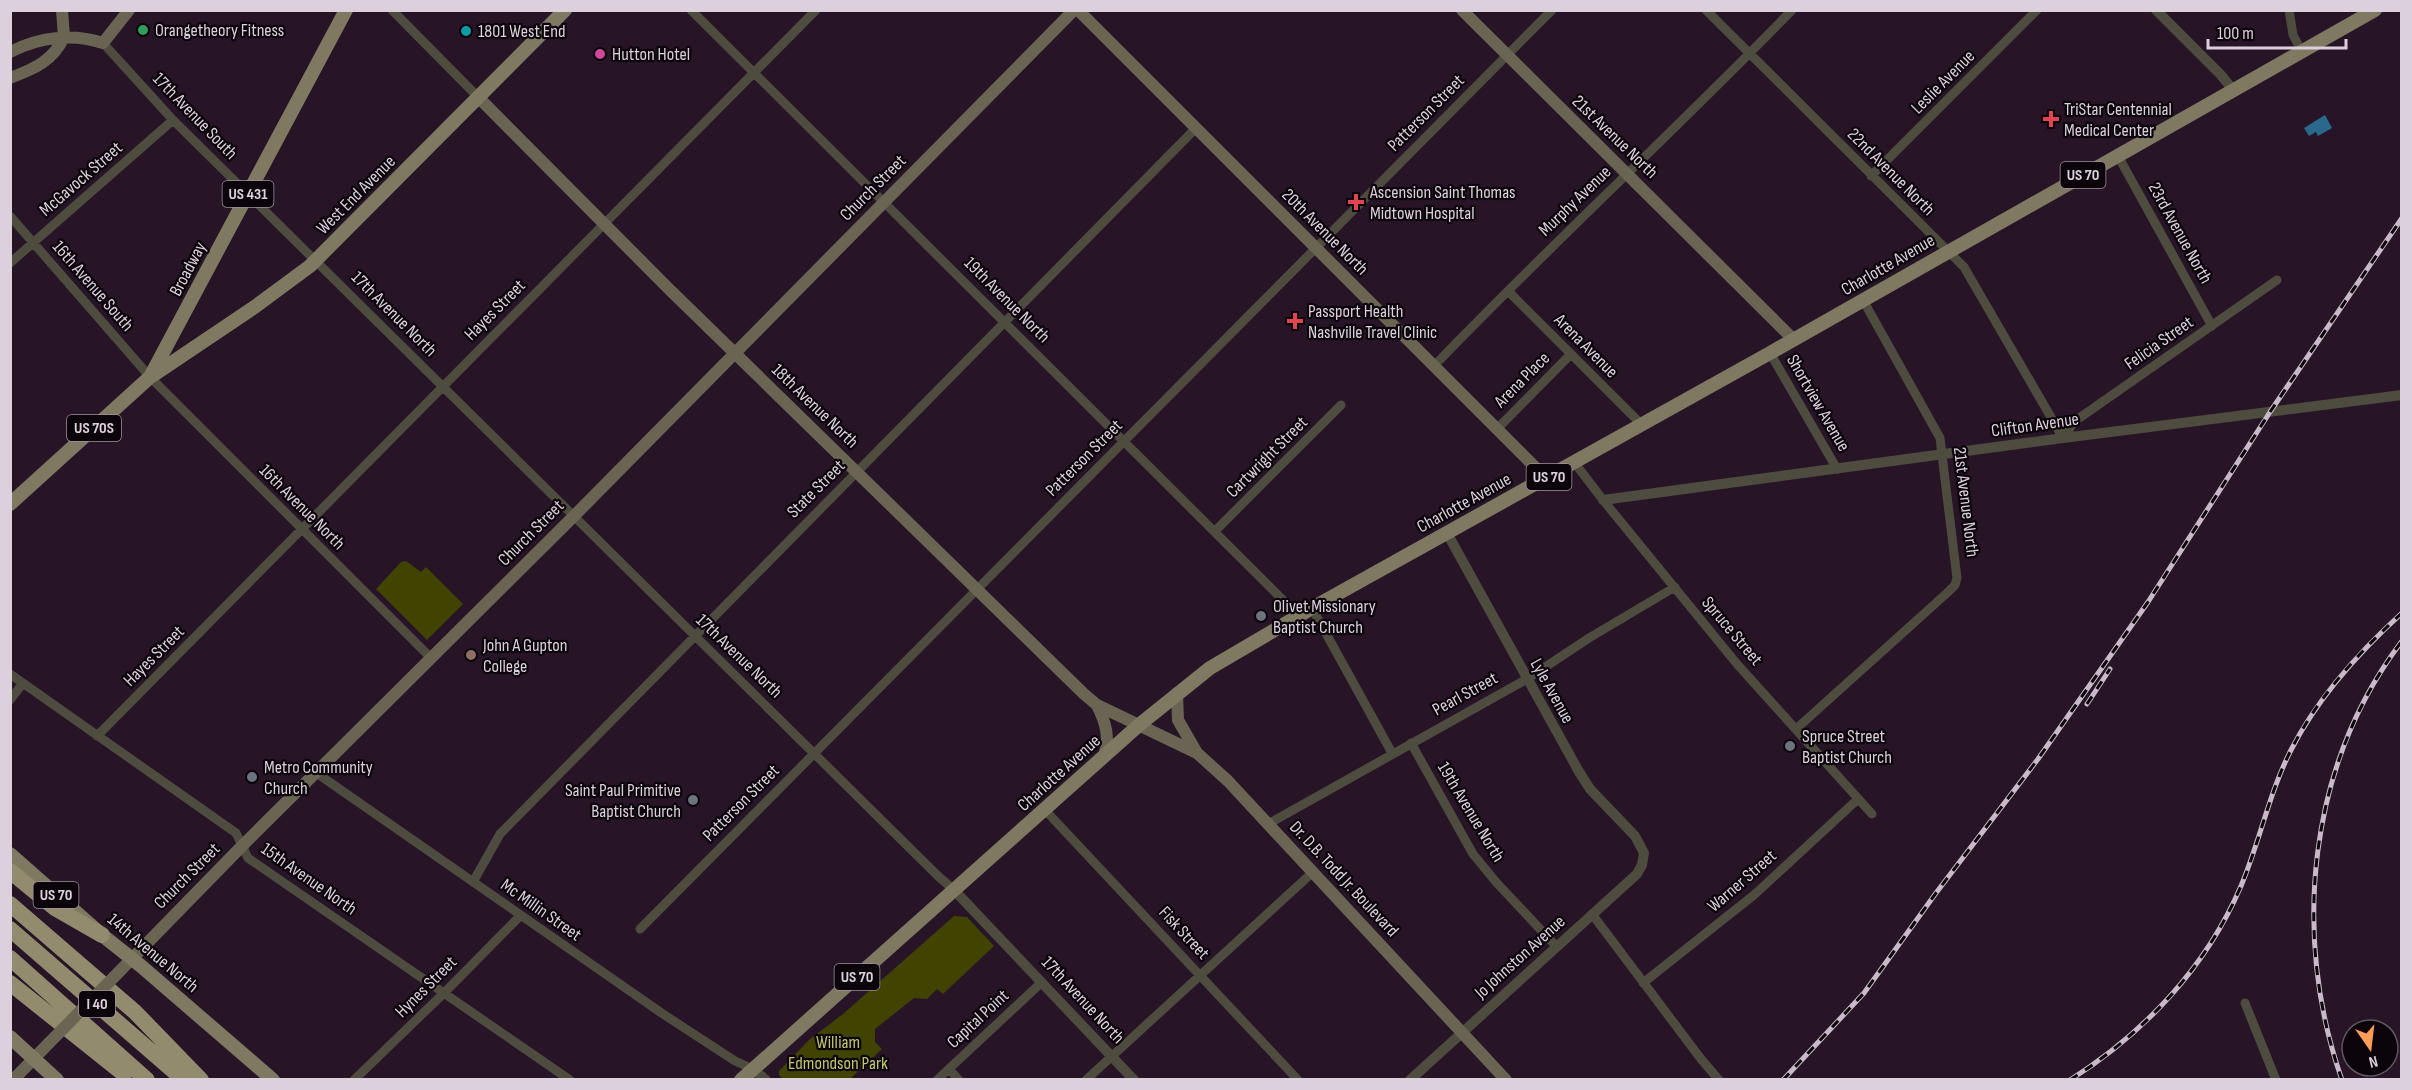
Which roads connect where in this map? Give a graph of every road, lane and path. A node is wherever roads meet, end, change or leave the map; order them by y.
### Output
1 (62, 10) edge
2 (129, 10) edge
3 (346, 10) edge
4 (392, 10) edge
5 (565, 10) edge
6 (691, 10) edge
7 (816, 10) edge
8 (1076, 10) edge
9 (1462, 10) edge
10 (1552, 10) edge
11 (1706, 10) edge
12 (1792, 10) edge
13 (2037, 10) edge
14 (2156, 10) edge
15 (2289, 10) edge
16 (2375, 10) edge
17 (64, 38) junction
18 (103, 43) junction
19 (2302, 51) junction
20 (10, 52) edge
21 (1750, 54) junction
22 (1507, 55) junction
23 (754, 74) junction
24 (10, 78) edge
25 (2234, 91) junction
26 (478, 97) junction
27 (173, 120) junction
28 (1196, 128) junction
29 (2118, 156) junction
30 (1628, 174) junction
31 (1871, 176) junction
32 (248, 194) junction
33 (884, 203) junction
34 (10, 216) edge
35 (604, 224) junction
36 (33, 243) junction
37 (1316, 248) junction
38 (1947, 252) junction
39 (316, 260) junction
40 (10, 263) edge
41 (2277, 280) dead end
42 (1508, 291) junction
43 (1863, 300) junction
44 (1005, 321) junction
45 (2212, 326) junction
46 (1794, 339) junction
47 (735, 353) junction
48 (1770, 353) junction
49 (1571, 354) junction
50 (1434, 366) junction
51 (150, 377) junction
52 (443, 386) junction
53 (2402, 395) edge
54 (1341, 405) dead end
55 (1641, 424) junction
56 (1497, 429) junction
57 (2063, 438) junction
58 (1124, 442) junction
59 (1942, 456) junction
60 (1574, 462) junction
61 (1837, 469) junction
62 (856, 471) junction
63 (1546, 478) junction
64 (1603, 500) junction
65 (10, 504) edge
66 (573, 517) junction
67 (302, 531) junction
68 (1215, 531) junction
69 (1447, 533) junction
70 (1675, 587) junction
71 (978, 589) junction
72 (1312, 608) junction
73 (1299, 616) junction
74 (694, 635) junction
75 (430, 658) junction
76 (10, 674) edge
77 (1527, 679) junction
78 (23, 683) junction
79 (1177, 693) junction
80 (10, 700) edge
81 (1097, 705) junction
82 (1139, 725) junction
83 (1796, 729) junction
84 (98, 736) junction
85 (1411, 743) junction
86 (814, 753) junction
87 (1197, 753) junction
88 (1392, 753) junction
89 (1104, 757) junction
90 (315, 772) junction
91 (1858, 799) junction
92 (1045, 810) junction
93 (1872, 814) dead end
94 (1268, 824) junction
95 (242, 846) junction
96 (1644, 853) joint
97 (10, 854) edge
98 (10, 871) edge
99 (1313, 872) junction
100 (473, 882) junction
101 (954, 890) junction
102 (10, 904) edge
103 (1592, 914) junction
104 (520, 915) junction
105 (10, 929) edge
106 (639, 929) dead end
107 (102, 935) junction
108 (1556, 946) junction
109 (10, 958) edge
110 (130, 958) junction
111 (1201, 976) junction
112 (1042, 982) junction
113 (10, 983) edge
114 (1643, 983) junction
115 (444, 993) junction
116 (2245, 1003) dead end
117 (1462, 1032) junction
118 (10, 1037) edge
119 (1112, 1055) junction
120 (34, 1058) junction
121 (753, 1069) junction
122 (949, 1069) junction
123 (939, 1079) edge
124 (13, 1080) edge
125 (57, 1080) edge
126 (131, 1080) edge
127 (147, 1080) edge
128 (184, 1080) edge
129 (201, 1080) edge
130 (273, 1080) edge
131 (354, 1080) edge
132 (570, 1080) edge
133 (741, 1080) edge
134 (766, 1080) edge
135 (959, 1080) edge
136 (1086, 1080) edge
137 (1134, 1080) edge
138 (1298, 1080) edge
139 (1410, 1080) edge
140 (1506, 1080) edge
141 (1719, 1080) edge
142 (2276, 1080) edge

1 - 17 main road
2 - 18 main road
3 - 32 main road, Broadway / US 431
4 - 26 street
5 - 26 main road, West End Avenue / US 70S
6 - 23 street, 19th Avenue North
7 - 23 street, Hayes Street
8 - 28 main road, 20th Avenue North
8 - 33 main road, Church Street
9 - 22 main road, 21st Avenue North
10 - 22 street, Patterson Street
11 - 21 street, 22nd Avenue North
12 - 21 street, Murphy Avenue
13 - 31 street, Leslie Avenue
14 - 25 street
15 - 19 street
16 - 19 main road, Charlotte Avenue / US 70
17 - 18 main road
17 - 20 main road
17 - 24 main road
18 - 27 street, 17th Avenue South
19 - 25 main road, Charlotte Avenue / US 70
21 - 30 street, Murphy Avenue
21 - 31 street, 22nd Avenue North
22 - 30 main road, 21st Avenue North
22 - 37 street, Patterson Street
23 - 33 street, 19th Avenue North
23 - 35 street, Hayes Street
25 - 29 main road, Charlotte Avenue / US 70
26 - 35 main road, 18th Avenue North
26 - 39 main road, West End Avenue / US 70S
27 - 32 street, 17th Avenue South
27 - 36 street, McGavock Street
28 - 37 main road, 20th Avenue North
28 - 44 street, State Street
29 - 38 main road, Charlotte Avenue / US 70
29 - 45 street, 23rd Avenue North
30 - 42 street, Murphy Avenue
30 - 46 main road, 21st Avenue North
31 - 38 street, 22nd Avenue North
32 - 39 street, 17th Avenue South
32 - 51 main road, Broadway / US 431
33 - 44 street, 19th Avenue North
33 - 47 main road, Church Street
34 - 36 street, 16th Avenue South
35 - 47 main road, 18th Avenue North
35 - 52 street, Hayes Street
36 - 40 street, McGavock Street
36 - 51 street, 16th Avenue South
37 - 50 main road, 20th Avenue North
37 - 58 street, Patterson Street
38 - 43 main road, Charlotte Avenue / US 70
38 - 57 street, 22nd Avenue North
39 - 51 main road, West End Avenue / US 70S
39 - 52 street, 17th Avenue North
41 - 45 street, Felicia Street
42 - 49 street, Arena Avenue
42 - 50 street, Murphy Avenue
43 - 46 main road, Charlotte Avenue / US 70
43 - 59 street, 21st Avenue North
44 - 58 street, 19th Avenue North
44 - 62 street, State Street
45 - 57 street, Felicia Street
46 - 48 main road, Charlotte Avenue / US 70
47 - 62 main road, 18th Avenue North
47 - 66 main road, Church Street
48 - 55 main road, Charlotte Avenue / US 70
48 - 61 street, Shortview Avenue
49 - 55 street, Arena Avenue
49 - 56 street, Arena Place
50 - 56 main road, 20th Avenue North
51 - 65 main road, Broadway / US 70S
51 - 67 street, 16th Avenue North
52 - 66 street, 17th Avenue North
52 - 67 street, Hayes Street
53 - 57 street, Clifton Avenue
54 - 68 street, Cartwright Street
55 - 60 main road, Charlotte Avenue / US 70
56 - 63 main road, 20th Avenue North
57 - 59 street, Clifton Avenue
58 - 68 street, 19th Avenue North
58 - 71 street, Patterson Street
59 - 61 street, Clifton Avenue
59 - 83 street, 21st Avenue North
60 - 63 main road, Charlotte Avenue / US 70
60 - 64 street, Spruce Street
61 - 64 street, Clifton Avenue
62 - 71 main road, 18th Avenue North
62 - 74 street, State Street
63 - 69 main road, Charlotte Avenue / US 70
64 - 70 street, Spruce Street
66 - 74 street, 17th Avenue North
66 - 75 main road, Church Street
67 - 75 street, 16th Avenue North
67 - 84 street, Hayes Street
68 - 73 street, 19th Avenue North
69 - 72 main road, Charlotte Avenue / US 70
69 - 77 street, Lyle Avenue
70 - 77 street, Pearl Street
70 - 83 street, Spruce Street
71 - 81 main road, 18th Avenue North
71 - 86 street, Patterson Street
72 - 73 main road, Charlotte Avenue / US 70
72 - 88 street
73 - 79 main road, Charlotte Avenue / US 70
74 - 86 street, 17th Avenue North
74 - 100 street, State Street
75 - 90 main road, Church Street
76 - 78 street, 15th Avenue North
77 - 85 street, Pearl Street
77 - 96 street, Lyle Avenue
78 - 80 street
78 - 84 street, 15th Avenue North
79 - 82 main road, Charlotte Avenue / US 70
79 - 87 main road
81 - 82 main road, 18th Avenue North
81 - 89 main road
82 - 87 main road, Dr. D.B. Todd Jr. Boulevard
82 - 89 main road, Charlotte Avenue / US 70
83 - 91 street, Spruce Street
84 - 95 street, 15th Avenue North
85 - 88 street, Pearl Street
85 - 108 street, 19th Avenue North
86 - 101 street, 17th Avenue North
86 - 106 street, Patterson Street
87 - 94 main road, Dr. D.B. Todd Jr. Boulevard
88 - 94 street, Pearl Street
89 - 92 main road, Charlotte Avenue / US 70
90 - 95 main road, Church Street
90 - 100 street, Mc Millin Street
91 - 93 street, Spruce Street
91 - 114 street, Warner Street
92 - 101 main road, Charlotte Avenue / US 70
92 - 111 street, Fisk Street
94 - 99 main road, Dr. D.B. Todd Jr. Boulevard
95 - 110 main road, Church Street
95 - 115 street, 15th Avenue North
96 - 103 street, Jo Johnston Avenue
97 - 107 main road, 14th Avenue North / US 70
98 - 107 highway
99 - 111 street
99 - 117 main road, Dr. D.B. Todd Jr. Boulevard
100 - 104 street, Mc Millin Street
101 - 112 street, 17th Avenue North
101 - 121 main road, Charlotte Avenue / US 70
102 - 129 highway
103 - 108 street, Jo Johnston Avenue
103 - 114 street
104 - 115 street, Hynes Street
104 - 121 street, Mc Millin Street
105 - 128 highway, I 40
107 - 110 main road, 14th Avenue North / US 70
108 - 117 street, Jo Johnston Avenue
109 - 127 highway, I 40
110 - 120 main road, Church Street, bridge
110 - 130 main road, 14th Avenue North / US 70
111 - 119 street
111 - 138 street, Fisk Street
112 - 119 street, 17th Avenue North
112 - 122 street, Capital Point
113 - 126 highway
114 - 141 street
115 - 131 street, Hynes Street
115 - 132 street, 15th Avenue North
116 - 142 street
117 - 139 street, Jo Johnston Avenue
117 - 140 main road, Dr. D.B. Todd Jr. Boulevard
118 - 120 main road
119 - 136 street
119 - 137 street, 17th Avenue North
120 - 124 main road, Church Street
120 - 125 main road
121 - 133 main road, Charlotte Avenue / US 70
121 - 134 street
122 - 123 street, Capital Point
122 - 135 street

